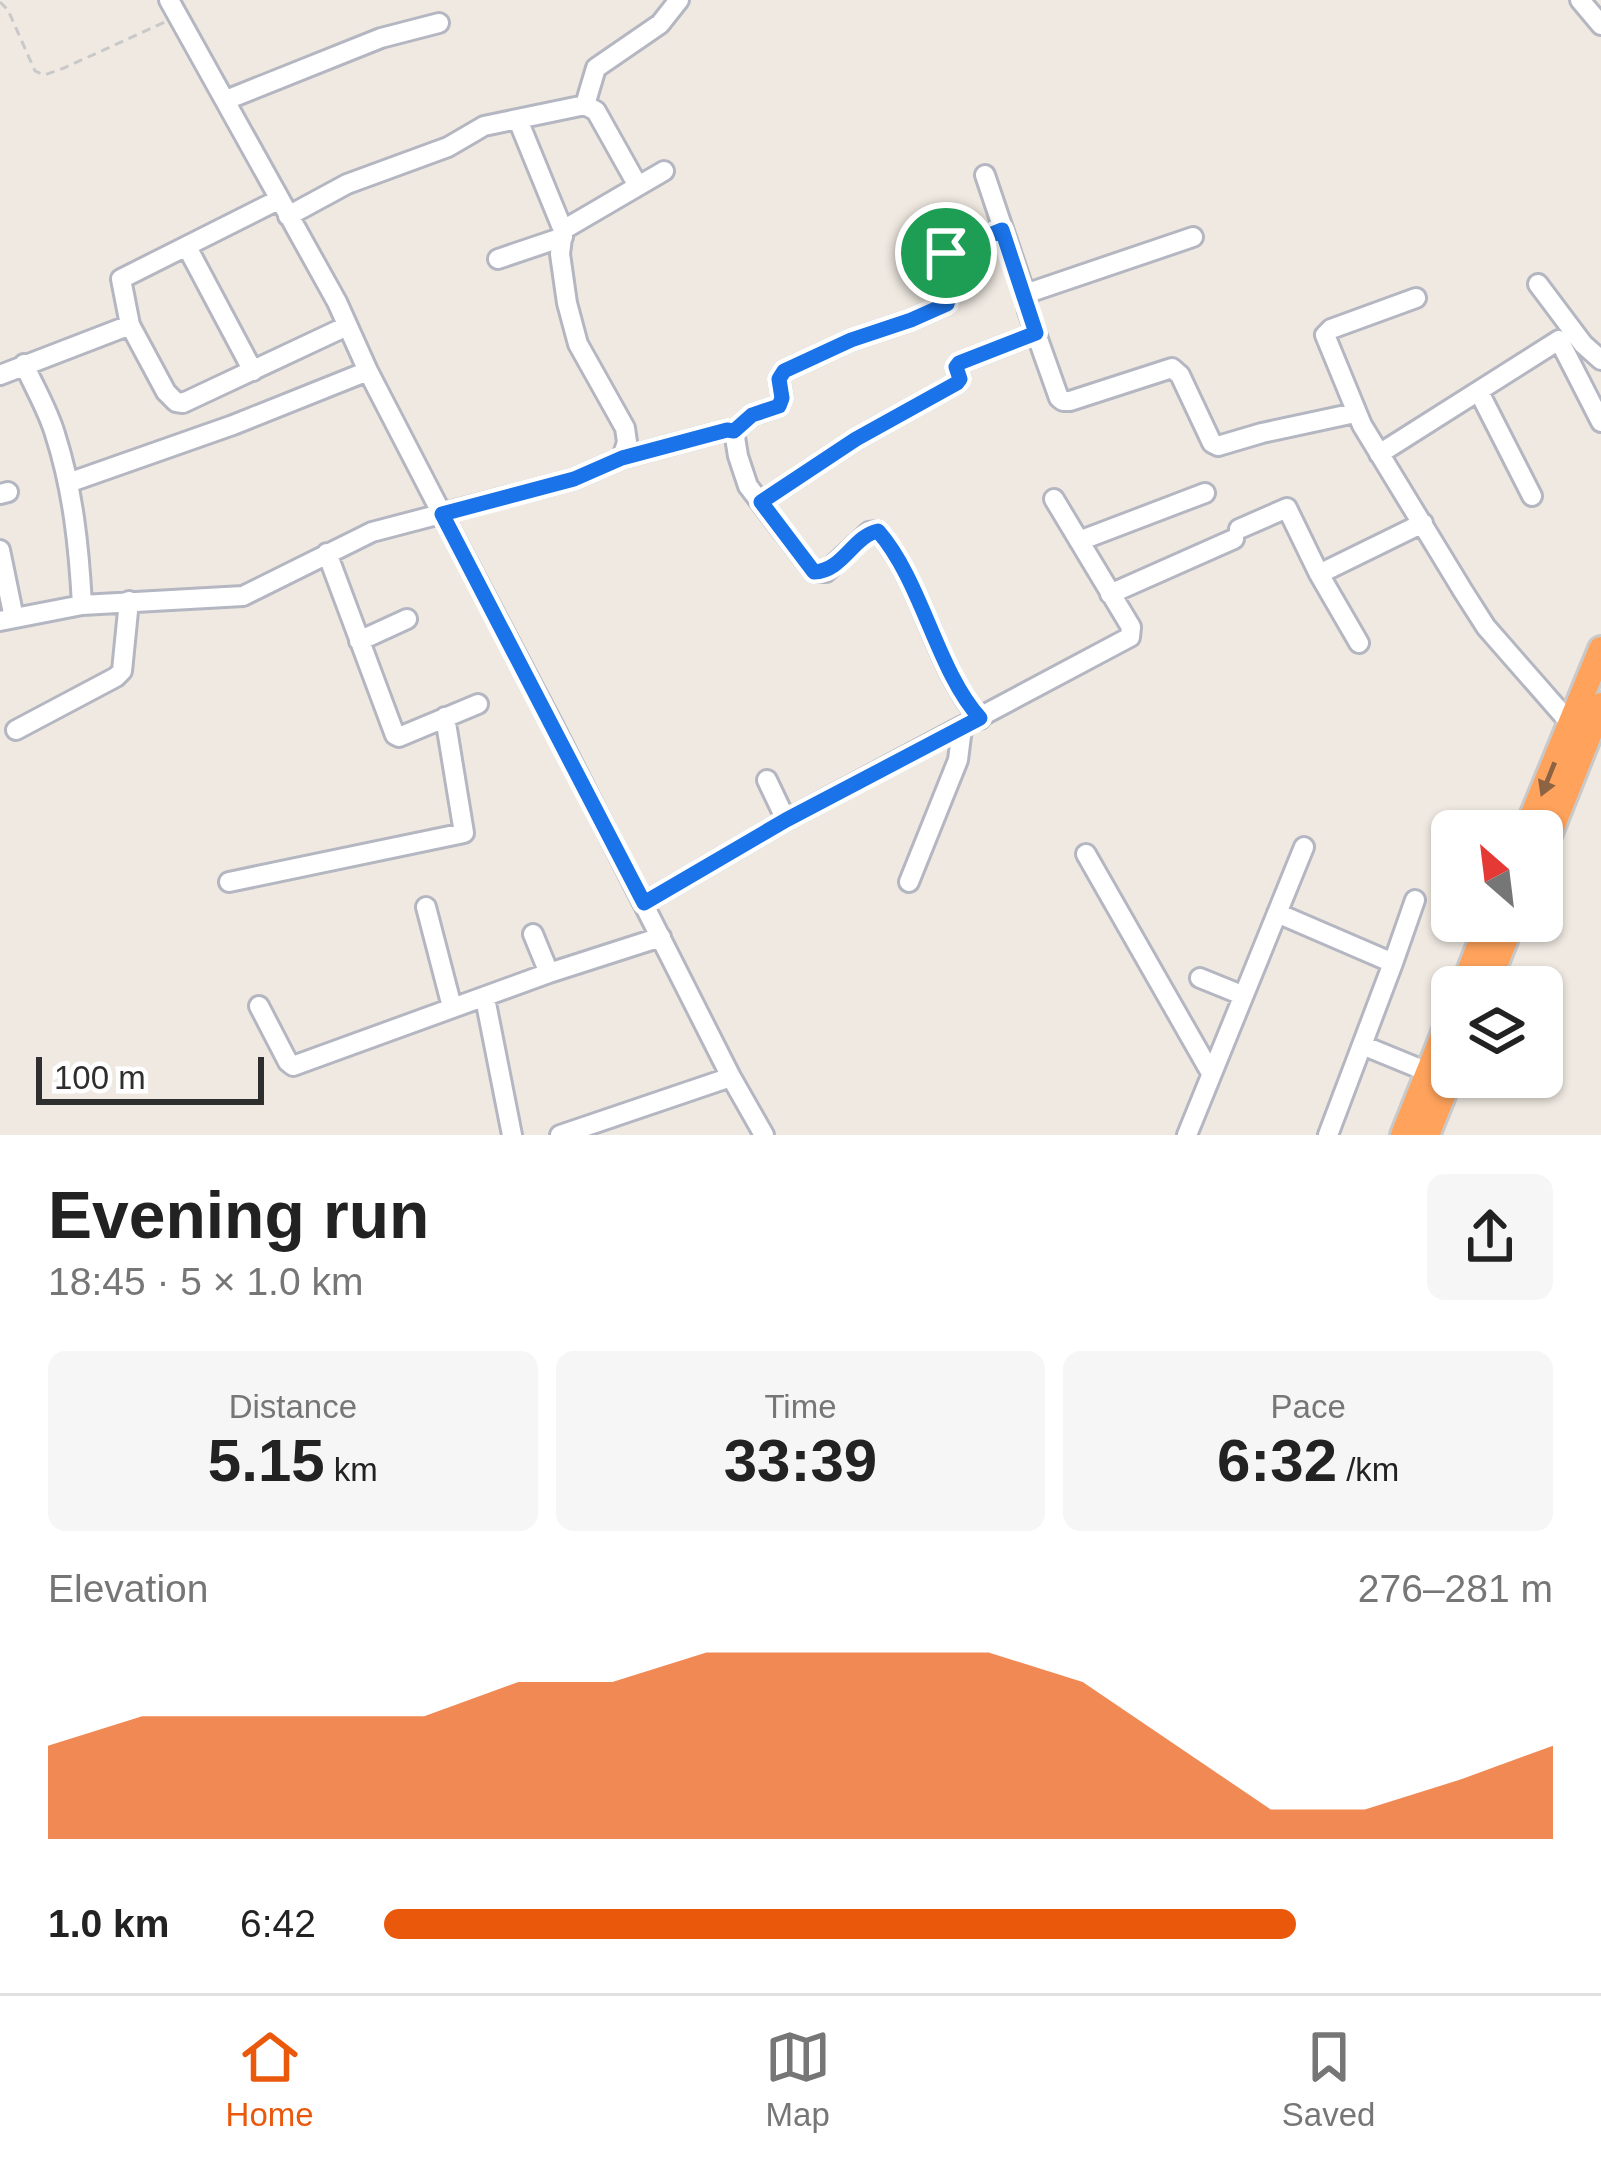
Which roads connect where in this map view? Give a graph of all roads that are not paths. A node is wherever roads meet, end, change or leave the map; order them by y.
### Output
1 (679, 0) edge
2 (1580, 0) edge
3 (174, 8) edge
4 (439, 23) dead end
5 (1601, 25) edge
6 (226, 100) junction
7 (584, 105) junction
8 (518, 120) junction
9 (664, 171) dead end
10 (985, 176) dead end
11 (638, 186) junction
12 (283, 208) junction
13 (1002, 230) junction
14 (562, 233) junction
15 (1193, 237) dead end
16 (187, 247) junction
17 (498, 259) dead end
18 (1538, 284) dead end
19 (1025, 294) junction
20 (1416, 298) dead end
21 (130, 326) junction
22 (346, 326) junction
23 (1036, 333) junction
24 (1601, 359) edge
25 (23, 364) junction
26 (253, 371) junction
27 (368, 371) junction
28 (0, 375) edge
29 (1479, 392) junction
30 (1355, 413) junction
31 (1601, 422) edge
32 (734, 431) junction
33 (1379, 454) junction
34 (622, 458) junction
35 (68, 483) junction
36 (1205, 493) dead end
37 (1532, 496) dead end
38 (1054, 500) dead end
39 (761, 502) junction
40 (442, 514) junction
41 (1423, 523) junction
42 (1079, 541) junction
43 (0, 550) edge
44 (326, 553) junction
45 (1319, 574) junction
46 (1110, 594) junction
47 (129, 601) junction
48 (82, 605) junction
49 (407, 619) dead end
50 (7, 620) edge
51 (359, 640) junction
52 (1359, 643) dead end
53 (1601, 649) edge
54 (478, 704) dead end
55 (1601, 705) edge
56 (445, 717) junction
57 (980, 718) junction
58 (1570, 723) junction
59 (962, 728) junction
60 (16, 730) dead end
61 (766, 781) dead end
62 (1535, 810) edge
63 (1559, 810) edge
64 (786, 820) junction
65 (1304, 847) dead end
66 (1086, 854) dead end
67 (229, 882) dead end
68 (910, 882) dead end
69 (1415, 900) dead end
70 (644, 903) junction
71 (426, 907) dead end
72 (1277, 913) junction
73 (533, 934) dead end
74 (661, 937) junction
75 (1393, 963) junction
76 (549, 973) junction
77 (1200, 978) dead end
78 (1242, 995) junction
79 (485, 998) junction
80 (259, 1006) dead end
81 (452, 1007) junction
82 (1362, 1045) junction
83 (1431, 1069) edge
84 (1211, 1073) junction
85 (731, 1077) junction
86 (1431, 1087) edge
87 (1435, 1098) edge
88 (512, 1135) edge
89 (560, 1135) edge
90 (764, 1135) edge
91 (1187, 1135) edge
92 (1328, 1135) edge
93 (1403, 1135) edge
94 (1427, 1135) edge

1 - 7 street
2 - 5 street
3 - 6 street
4 - 6 street
6 - 12 street
7 - 8 street
7 - 11 street
8 - 12 street
8 - 14 street
9 - 11 street
10 - 13 street
11 - 14 street
12 - 16 street
12 - 22 street
13 - 19 street
13 - 32 street
14 - 17 street
14 - 34 street
15 - 19 street
16 - 21 street
16 - 26 street
18 - 24 street
19 - 23 street
20 - 30 street
21 - 25 street
21 - 26 street
22 - 26 street
22 - 27 street
23 - 30 street
23 - 39 street
25 - 28 street
25 - 35 street
27 - 35 street
27 - 40 street
29 - 31 street
29 - 33 street
29 - 37 street
30 - 33 street
32 - 34 street
32 - 39 street
33 - 41 street
34 - 40 street
35 - 48 street
36 - 42 street
38 - 42 street
39 - 57 street
40 - 44 street
40 - 70 street
41 - 45 street
41 - 58 street
42 - 46 street
43 - 50 street
44 - 47 street
44 - 51 street
45 - 46 street
45 - 52 street
46 - 57 street
47 - 48 street
47 - 60 street
48 - 50 street
49 - 51 street
51 - 56 street
53 - 58 highway
54 - 56 street
55 - 63 highway
56 - 67 street
57 - 59 street
58 -> 62 highway
59 - 64 street
59 - 68 street
61 - 64 street
64 - 70 street
65 - 72 street
66 - 84 street
69 - 75 street
70 - 74 street
71 - 81 street
72 - 75 street
72 - 78 street
73 - 76 street
74 - 76 street
74 - 85 street
75 - 82 street
76 - 79 street
77 - 78 street
78 - 84 street
79 - 81 street
79 - 88 street
80 - 81 street
82 - 83 street
82 - 92 street
84 - 91 street
85 - 89 street
85 - 90 street
86 - 93 highway
87 - 94 highway

